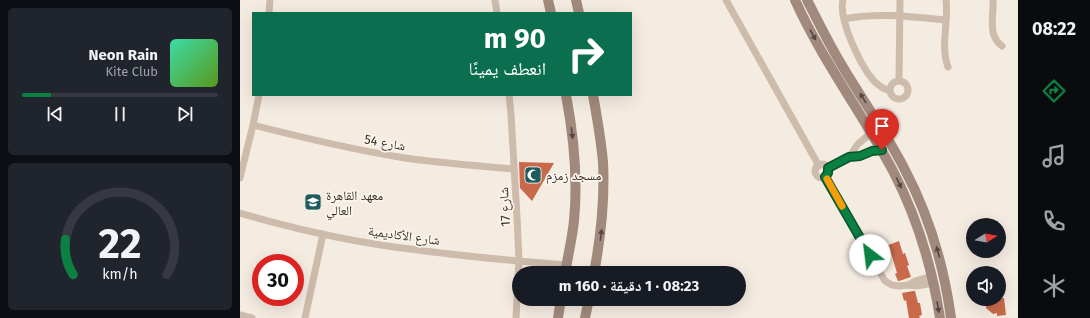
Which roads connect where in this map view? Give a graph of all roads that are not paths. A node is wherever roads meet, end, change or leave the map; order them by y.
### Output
1 (270, 0) edge
2 (495, 0) edge
3 (548, 0) edge
4 (576, 0) edge
5 (726, 0) edge
6 (795, 0) edge
7 (808, 0) edge
8 (843, 0) edge
9 (900, 0) edge
10 (946, 0) edge
11 (992, 0) edge
12 (269, 12) edge
13 (497, 12) edge
14 (551, 12) edge
15 (579, 12) edge
16 (899, 16) junction
17 (844, 19) junction
18 (946, 20) junction
19 (1002, 46) dead end
20 (948, 67) dead end
21 (899, 81) junction
22 (890, 91) junction
23 (259, 96) edge
24 (509, 96) edge
25 (566, 96) edge
26 (593, 96) edge
27 (253, 125) junction
28 (871, 133) junction
29 (882, 150) junction
30 (849, 157) junction
31 (819, 166) junction
32 (828, 168) junction
33 (904, 168) junction
34 (514, 169) junction
35 (825, 177) junction
36 (240, 178) edge
37 (240, 213) edge
38 (324, 234) junction
39 (519, 261) junction
40 (548, 266) edge
41 (567, 266) edge
42 (595, 266) edge
43 (933, 279) junction
44 (560, 306) edge
45 (588, 306) edge
46 (240, 315) edge
47 (252, 318) edge
48 (304, 318) edge
49 (516, 318) edge
50 (558, 318) edge
51 (585, 318) edge
52 (940, 318) edge
53 (951, 318) edge

1 - 12 street
2 - 13 street
3 - 14 street
4 - 15 street
5 - 31 street
6 -> 28 street
33 -> 7 street
8 - 17 street
9 - 16 street
10 - 18 street
11 - 19 street
16 - 17 street
16 - 18 street
16 - 21 street
17 - 22 street
18 - 20 street
21 - 22 street
21 - 22 street
23 - 27 street
24 - 34 street, شارع 17
25 -> 41 street
42 -> 26 street
27 - 34 street, شارع 54
27 - 36 street
28 - 29 street
28 - 30 street
28 - 33 street
29 - 30 street
29 -> 43 street
30 - 32 street
31 - 32 street
31 - 35 street
32 - 35 street
53 -> 33 street
34 - 39 street, شارع 17
35 - 43 street
37 - 38 street, شارع الأكاديمية
38 - 39 street, شارع الأكاديمية
38 - 48 street
39 - 40 street, شارع الأكاديمية
39 - 49 street, شارع 17
43 -> 52 street
44 - 50 street
45 - 51 street
46 - 47 street

